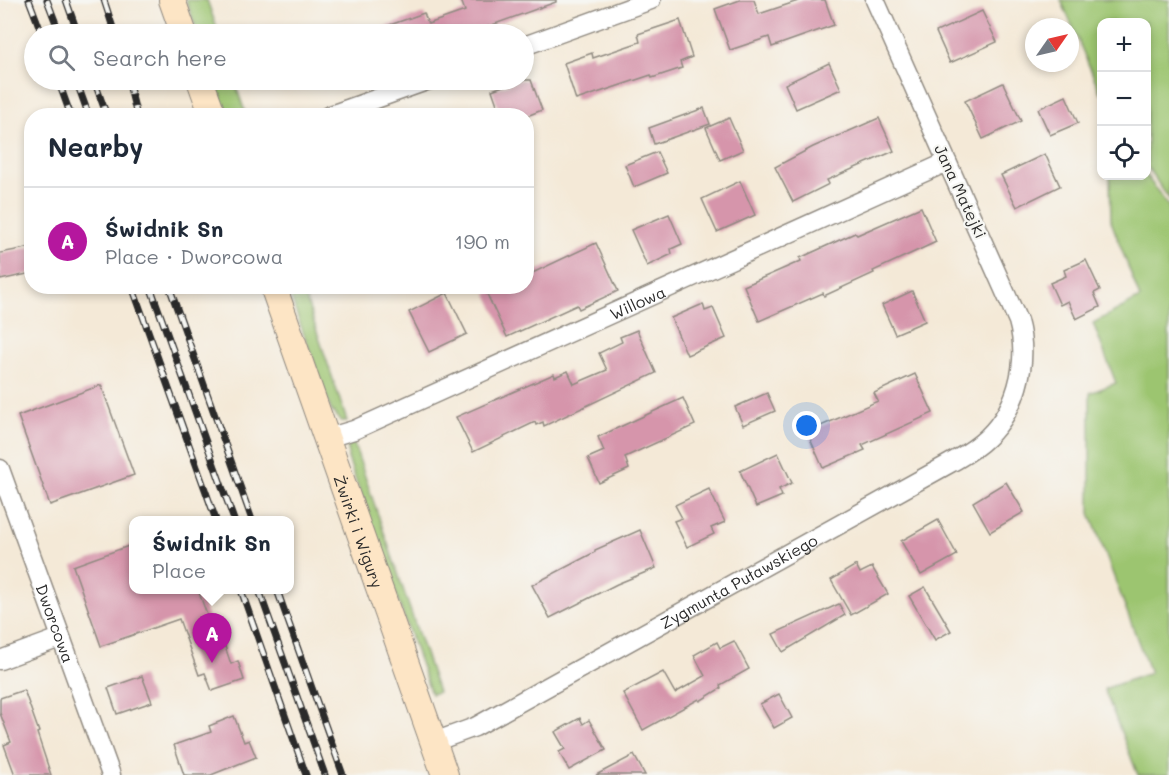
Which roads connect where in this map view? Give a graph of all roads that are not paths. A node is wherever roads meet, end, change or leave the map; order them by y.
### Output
1 (172, 0) edge
2 (651, 0) edge
3 (875, 0) edge
4 (180, 24) edge
5 (534, 42) edge
6 (204, 90) edge
7 (401, 90) edge
8 (210, 108) edge
9 (350, 108) edge
10 (947, 162) junction
11 (276, 294) edge
12 (1017, 387) joint
13 (327, 438) junction
14 (0, 470) edge
15 (60, 638) junction
16 (0, 660) edge
17 (434, 742) junction
18 (111, 775) edge
19 (445, 775) edge

1 - 4 main road
2 - 5 street
3 - 10 street, Jana Matejki
6 - 8 main road
7 - 9 street
10 - 12 street, Jana Matejki
10 - 13 street, Willowa
11 - 13 main road, Żwirki i Wigury
12 - 17 street, Zygmunta Puławskiego
13 - 17 main road, Żwirki i Wigury
14 - 15 street, Dworcowa
15 - 16 street
15 - 18 street, Dworcowa
17 - 19 main road, Żwirki i Wigury

